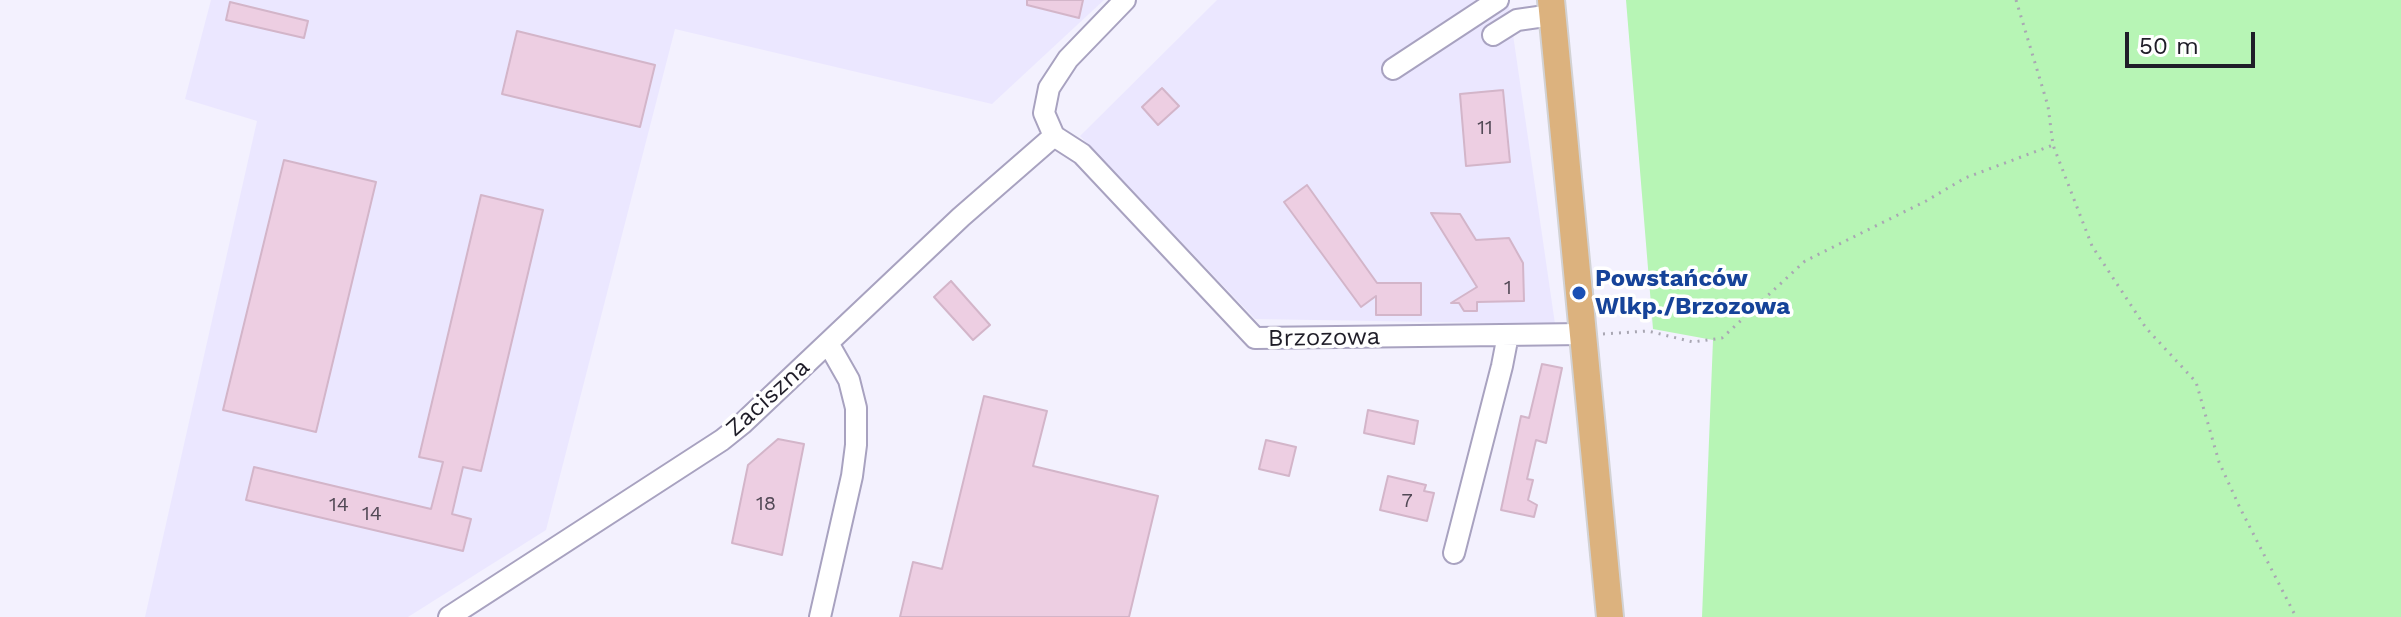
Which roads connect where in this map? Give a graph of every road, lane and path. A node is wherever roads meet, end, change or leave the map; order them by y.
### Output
1 (1125, 0) edge
2 (1498, 0) edge
3 (2016, 0) edge
4 (1552, 7) edge
5 (1493, 35) dead end
6 (1393, 69) dead end
7 (1054, 136) junction
8 (2053, 145) junction
9 (1583, 334) junction
10 (1508, 335) junction
11 (828, 343) junction
12 (1454, 553) dead end
13 (449, 617) edge
14 (820, 617) edge
15 (1610, 617) edge
16 (2296, 617) edge

1 - 7 street
2 - 6 street
3 - 8 path
4 - 5 street
4 - 9 main road
7 - 10 street, Brzozowa
7 - 11 street, Zaciszna
8 - 9 path
8 - 16 path
9 - 10 street, Brzozowa
9 - 15 main road
10 - 12 street
11 - 13 street, Zaciszna
11 - 14 street

